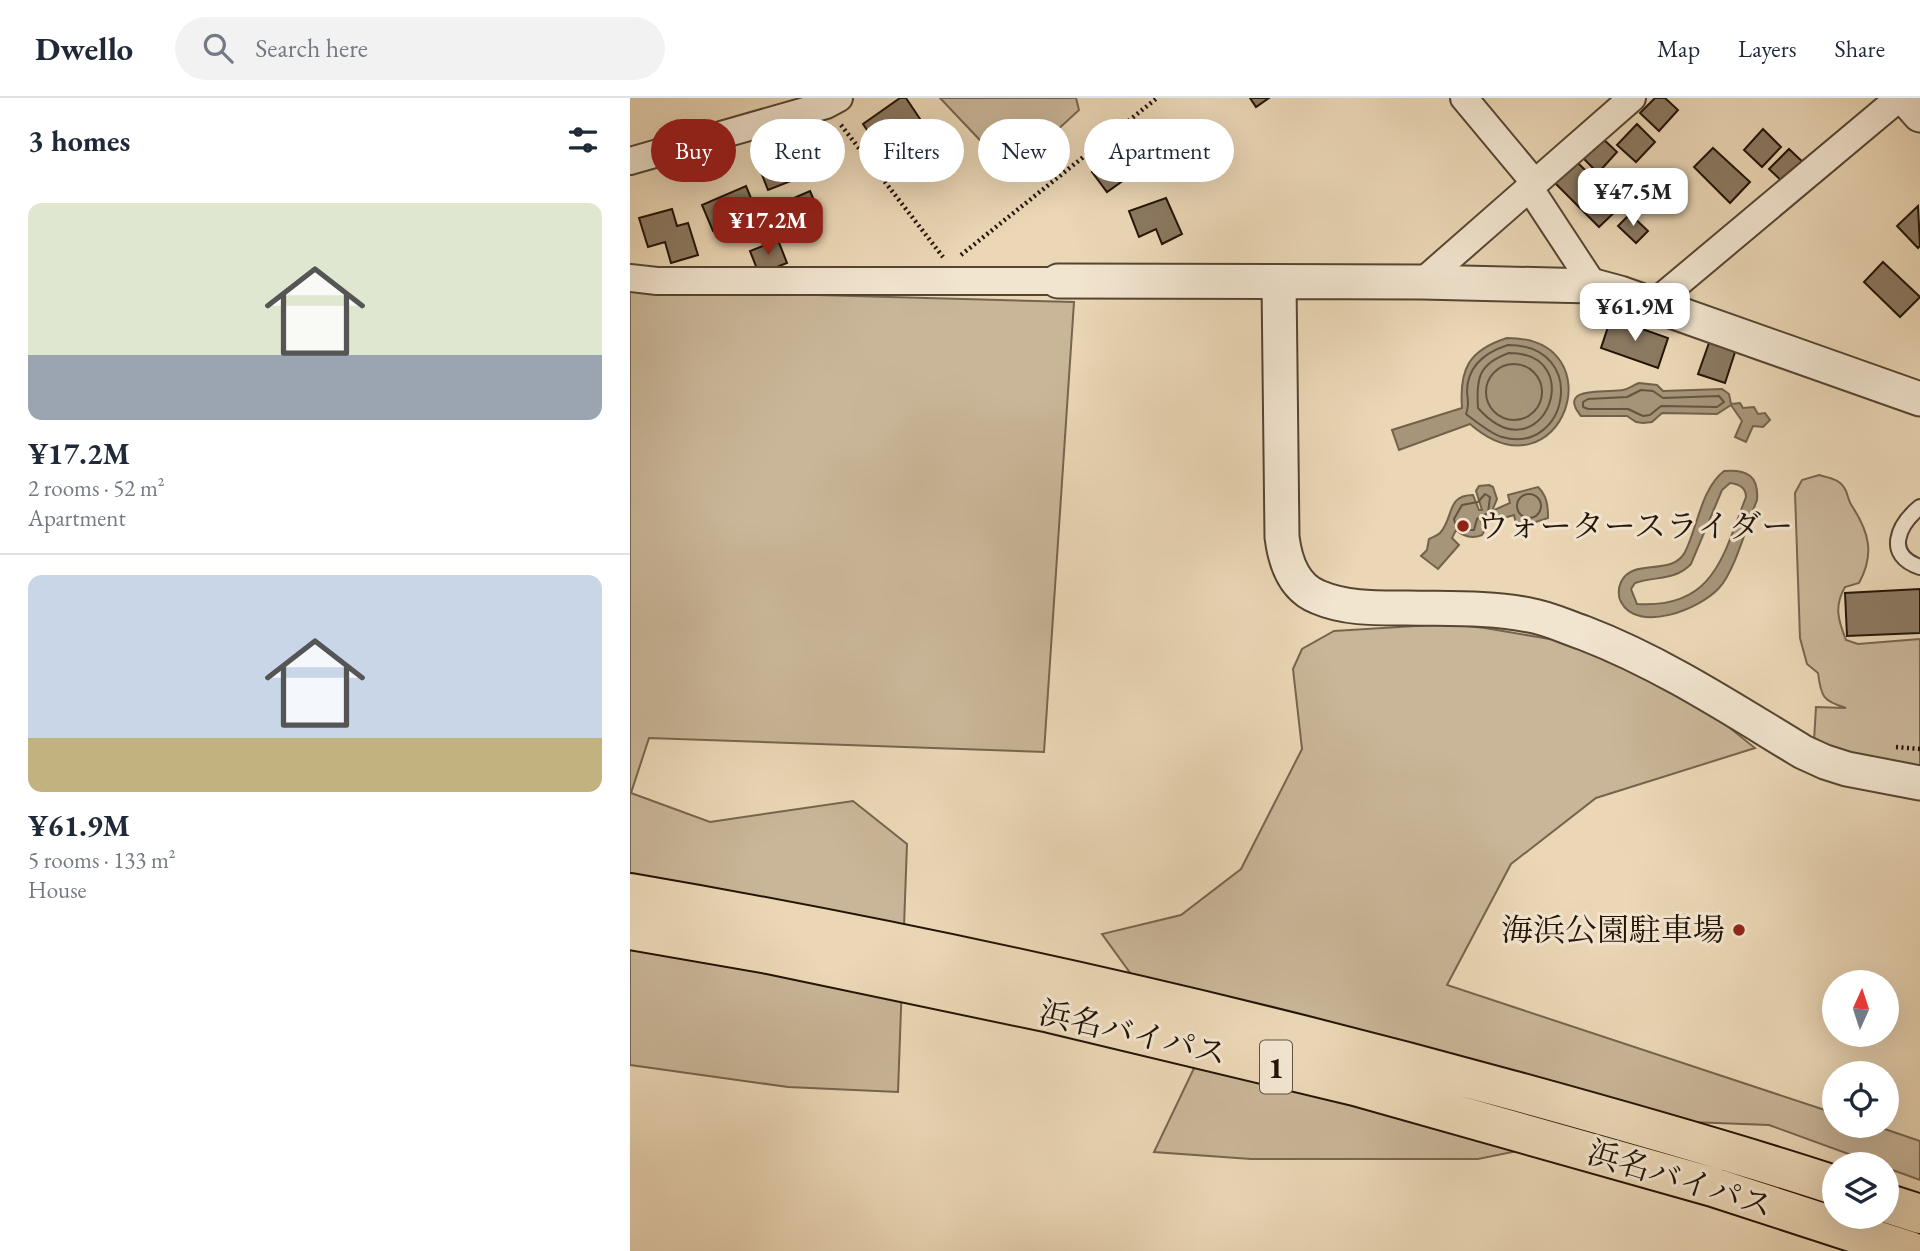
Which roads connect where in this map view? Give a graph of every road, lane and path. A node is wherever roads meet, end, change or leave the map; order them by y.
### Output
1 (1157, 98) edge
2 (1464, 98) edge
3 (1632, 98) edge
4 (1899, 98) edge
5 (1905, 98) edge
6 (833, 101) edge
7 (1920, 115) edge
8 (630, 162) edge
9 (1532, 184) junction
10 (949, 273) junction
11 (630, 278) edge
12 (1058, 281) joint
13 (1422, 282) junction
14 (1279, 283) junction
15 (1594, 286) junction
16 (1652, 305) junction
17 (1920, 399) edge
18 (1920, 508) edge
19 (1920, 567) edge
20 (1920, 783) edge
21 (630, 867) edge
22 (630, 893) edge
23 (630, 930) edge
24 (630, 954) edge
25 (1021, 968) junction
26 (1050, 1013) junction
27 (1822, 1181) edge
28 (1899, 1207) edge
29 (1920, 1214) edge
30 (1910, 1251) edge

1 - 10 path
2 - 9 street
3 - 9 street
4 - 16 street
5 - 7 street
6 - 8 street
6 - 10 path
9 - 13 street
9 - 15 street
10 - 11 street
10 - 12 street
12 - 14 street
13 - 14 street
13 - 15 street
14 - 20 street
15 - 16 street
16 - 17 street
18 - 19 lane
21 - 25 highway
22 - 25 highway, 浜名バイパス / 1
23 - 26 highway, 浜名バイパス / 1
24 - 26 highway
25 - 27 highway, 浜名バイパス / 1
26 - 30 highway, 浜名バイパス / 1
28 - 29 highway

